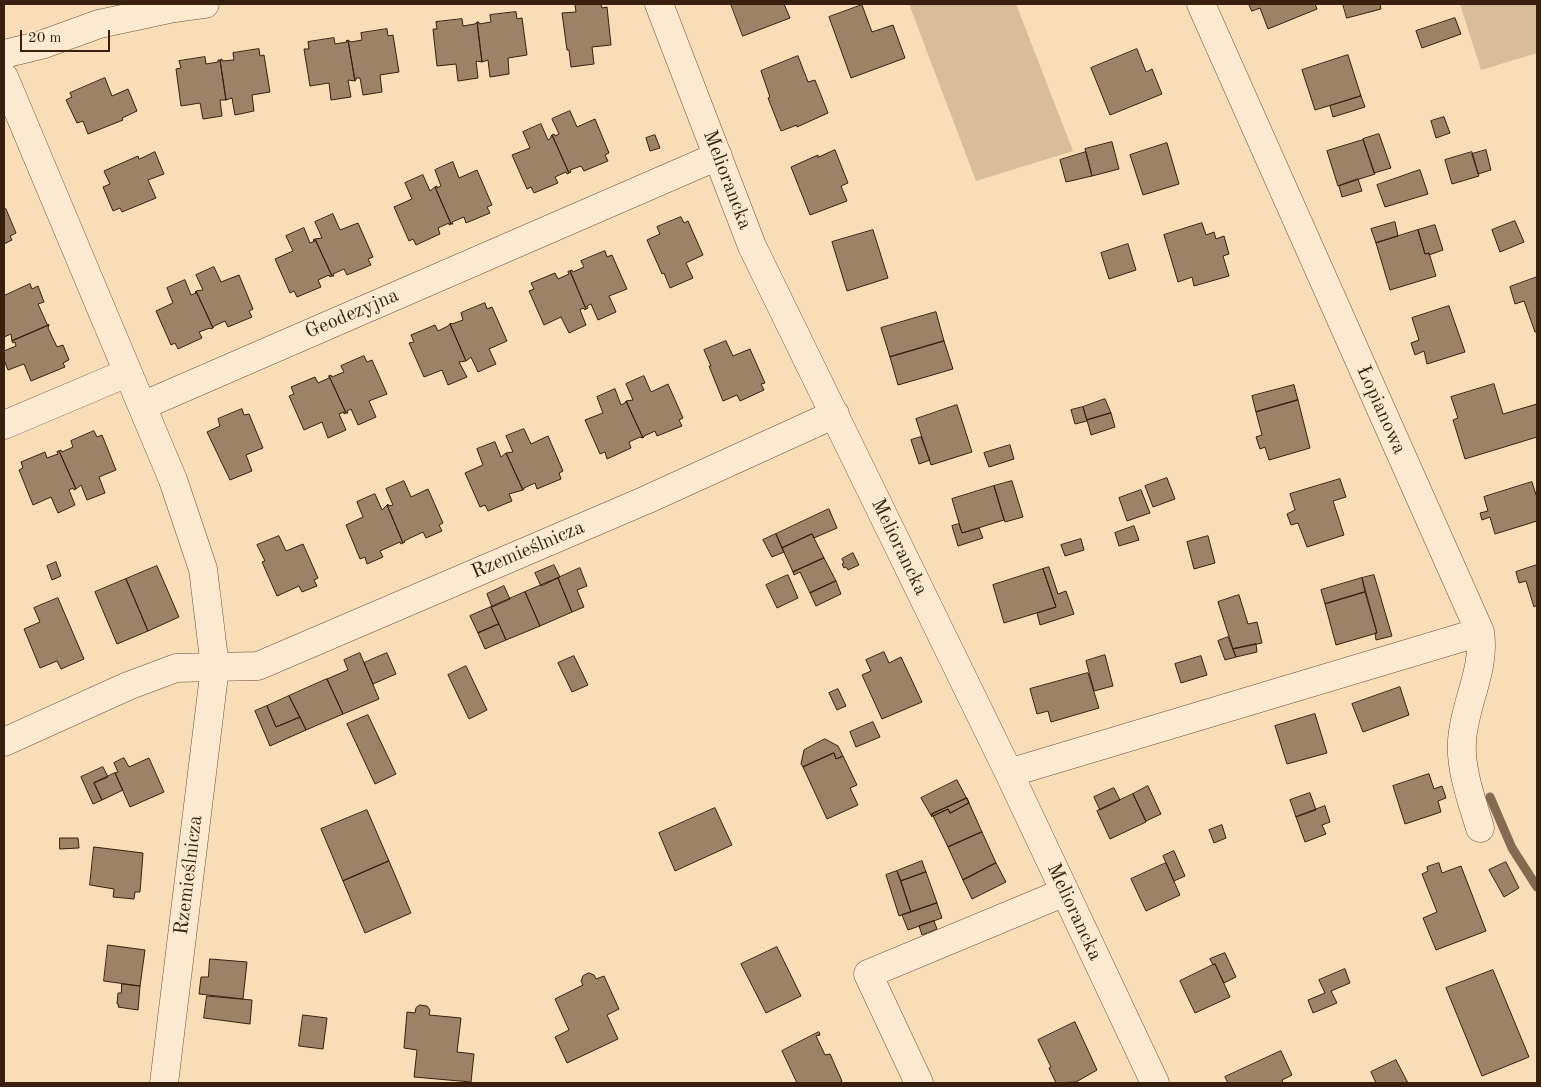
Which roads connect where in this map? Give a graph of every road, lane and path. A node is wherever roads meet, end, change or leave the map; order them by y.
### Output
1 (205, 4) edge
2 (659, 4) edge
3 (1201, 4) edge
4 (4, 54) edge
5 (4, 77) edge
6 (718, 156) junction
7 (127, 373) junction
8 (142, 406) junction
9 (835, 414) junction
10 (4, 425) edge
11 (1480, 632) junction
12 (215, 667) junction
13 (4, 742) edge
14 (1009, 773) junction
15 (1480, 828) dead end
16 (1065, 892) junction
17 (164, 1083) edge
18 (919, 1083) edge
19 (1155, 1083) edge

1 - 4 street
2 - 6 street, Meliorancka
3 - 11 street, Łopianowa
5 - 7 street
6 - 8 street, Geodezyjna
6 - 9 street, Meliorancka
7 - 8 street
7 - 10 street
8 - 12 street
9 - 12 street, Rzemieślnicza
9 - 14 street, Meliorancka
11 - 14 street
11 - 15 street, Łopianowa
12 - 13 street, Rzemieślnicza
12 - 17 street, Rzemieślnicza
14 - 16 street, Meliorancka
16 - 18 street
16 - 19 street, Meliorancka

